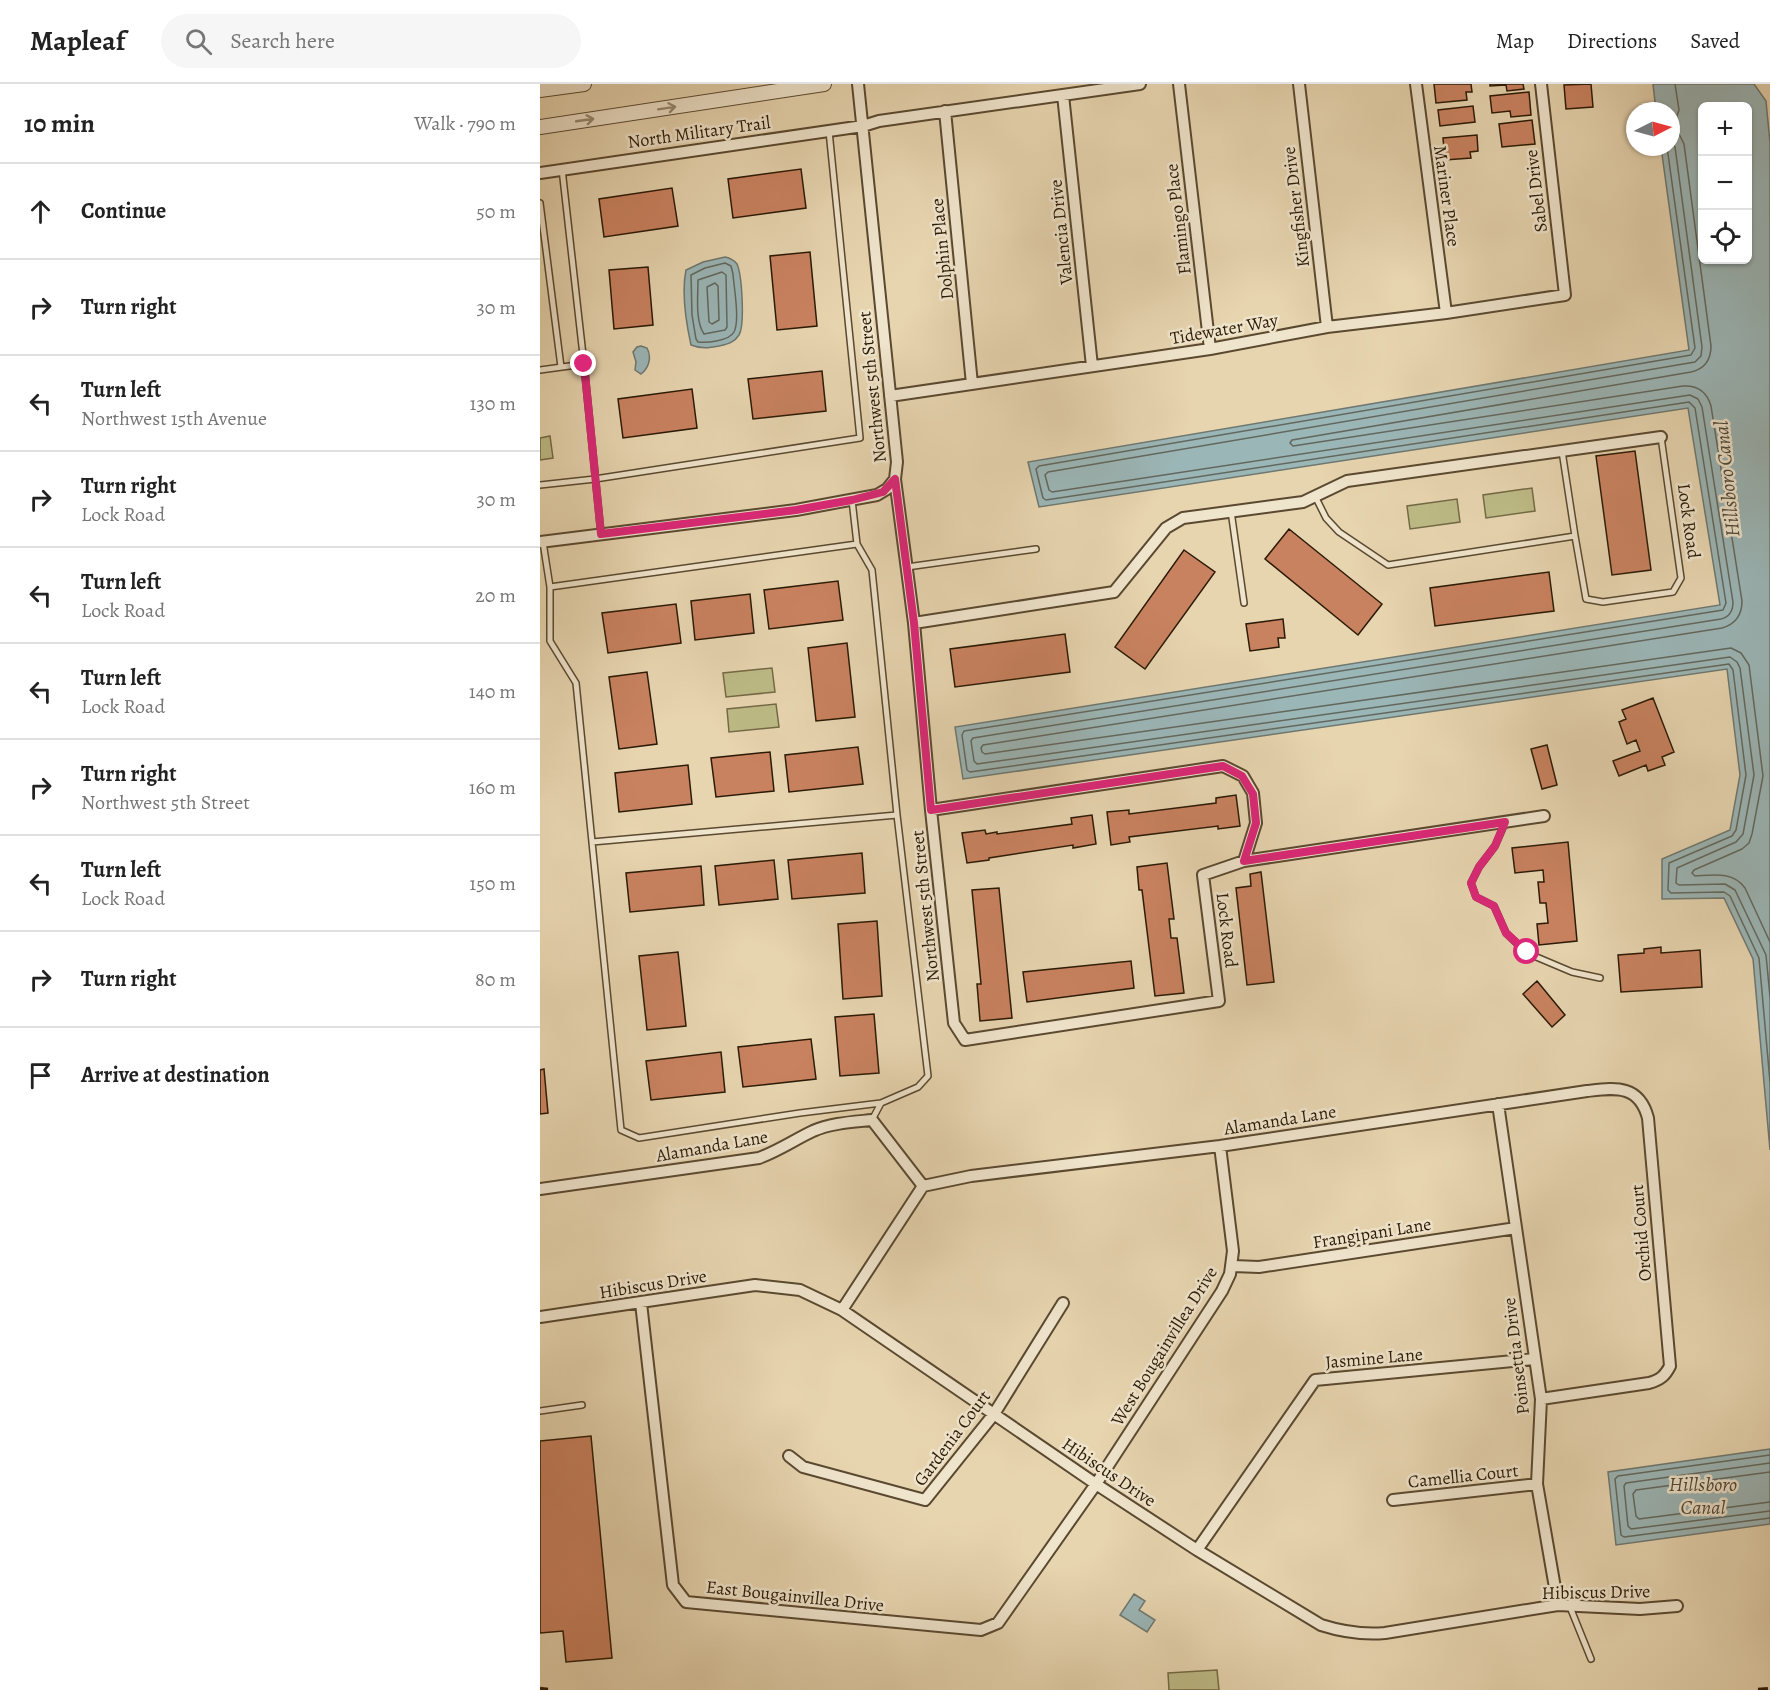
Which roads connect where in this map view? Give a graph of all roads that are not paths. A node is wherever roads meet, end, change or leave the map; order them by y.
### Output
1 (584, 84) edge
2 (824, 84) edge
3 (858, 84) edge
4 (1140, 84) edge
5 (1179, 84) edge
6 (1299, 84) edge
7 (1416, 84) edge
8 (1541, 84) edge
9 (540, 90) edge
10 (1063, 95) junction
11 (945, 111) junction
12 (863, 126) junction
13 (540, 127) edge
14 (829, 131) junction
15 (561, 169) junction
16 (540, 173) edge
17 (540, 203) edge
18 (1565, 295) joint
19 (1446, 313) junction
20 (1327, 327) junction
21 (1210, 349) junction
22 (584, 364) junction
23 (1092, 366) junction
24 (561, 367) junction
25 (540, 370) edge
26 (972, 384) junction
27 (890, 396) junction
28 (1660, 437) joint
29 (1562, 451) junction
30 (595, 479) junction
31 (895, 479) junction
32 (540, 485) edge
33 (1315, 496) junction
34 (852, 500) junction
35 (1232, 511) junction
36 (601, 534) junction
37 (1575, 536) junction
38 (541, 542) edge
39 (857, 544) junction
40 (1036, 549) dead end
41 (907, 567) junction
42 (550, 587) junction
43 (1244, 603) dead end
44 (914, 623) junction
45 (931, 810) junction
46 (897, 815) junction
47 (1544, 816) dead end
48 (1505, 822) junction
49 (592, 842) junction
50 (1244, 861) junction
51 (1600, 978) dead end
52 (965, 1041) joint
53 (1639, 1099) joint
54 (881, 1103) junction
55 (1498, 1104) junction
56 (873, 1120) junction
57 (1220, 1146) junction
58 (924, 1186) junction
59 (540, 1189) edge
60 (1516, 1228) junction
61 (1233, 1266) junction
62 (641, 1303) junction
63 (1064, 1303) dead end
64 (842, 1310) junction
65 (540, 1317) edge
66 (1534, 1359) junction
67 (1541, 1399) junction
68 (582, 1405) dead end
69 (540, 1411) edge
70 (994, 1414) junction
71 (789, 1456) dead end
72 (1096, 1484) junction
73 (1537, 1484) junction
74 (1393, 1500) dead end
75 (1197, 1550) junction
76 (1564, 1605) junction
77 (1677, 1605) dead end
78 (1591, 1659) dead end

1 - 9 street
13 -> 2 street, North Military Trail
3 - 12 street, Northwest 5th Street
4 - 10 street, North Military Trail
5 - 21 street, Flamingo Place
6 - 20 street, Kingfisher Drive
7 - 19 street, Mariner Place
8 - 18 street, Sabel Drive
10 - 11 street, North Military Trail
10 - 23 street, Valencia Drive
11 - 12 street, North Military Trail
11 - 26 street, Dolphin Place
12 - 14 street, North Military Trail
12 - 27 street, Northwest 5th Street
14 - 15 street, North Military Trail
14 - 30 lane
15 - 16 street, North Military Trail
15 - 22 lane
17 - 24 lane
18 - 19 street, Tidewater Way
19 - 20 street, Tidewater Way
20 - 21 street, Tidewater Way
21 - 23 street, Tidewater Way
22 - 24 lane
22 - 30 lane
23 - 26 street, Tidewater Way
24 - 25 lane
26 - 27 street, Tidewater Way
27 - 31 street, Northwest 5th Street
28 - 29 street, Lock Road
28 - 37 lane, Lock Road
29 - 33 street, Lock Road
29 - 37 lane, Lock Road
30 - 32 lane
30 - 36 lane
31 - 34 street
31 - 41 street, Northwest 5th Street
33 - 35 street, Lock Road
33 - 37 lane
34 - 36 street
34 - 39 lane
35 - 43 lane
35 - 44 street, Lock Road
36 - 38 street
38 - 42 lane
39 - 42 lane
39 - 46 lane
40 - 41 lane
41 - 44 street, Northwest 5th Street
42 - 49 lane
44 - 45 street, Northwest 5th Street
45 - 50 street
45 - 52 street, Northwest 5th Street
46 - 49 lane
46 - 54 lane
47 - 48 street
48 - 50 street
48 - 51 lane
49 - 54 lane
50 - 52 street, Lock Road
53 - 55 street, Alamanda Lane
53 - 67 street, Orchid Court
54 - 56 lane
55 - 57 street, Alamanda Lane
55 - 60 street, Poinsettia Drive
56 - 58 street
56 - 59 street, Alamanda Lane
57 - 58 street, Alamanda Lane
57 - 61 street, West Bougainvillea Drive
58 - 64 street
60 - 61 street, Frangipani Lane
60 - 66 street, Poinsettia Drive
61 - 72 street, West Bougainvillea Drive
62 - 64 street, Hibiscus Drive
62 - 65 street, Hibiscus Drive
62 - 72 street, East Bougainvillea Drive
63 - 70 street, Gardenia Court
64 - 70 street, Hibiscus Drive
66 - 67 street, Poinsettia Drive
66 - 75 street, Jasmine Lane
67 - 73 street, Poinsettia Drive
68 - 69 lane
70 - 71 street, Gardenia Court
70 - 72 street, Hibiscus Drive
72 - 75 street, Hibiscus Drive
73 - 74 street, Camellia Court
73 - 76 street, Poinsettia Drive
75 - 76 street, Hibiscus Drive
76 - 77 street, Hibiscus Drive
76 - 78 lane

